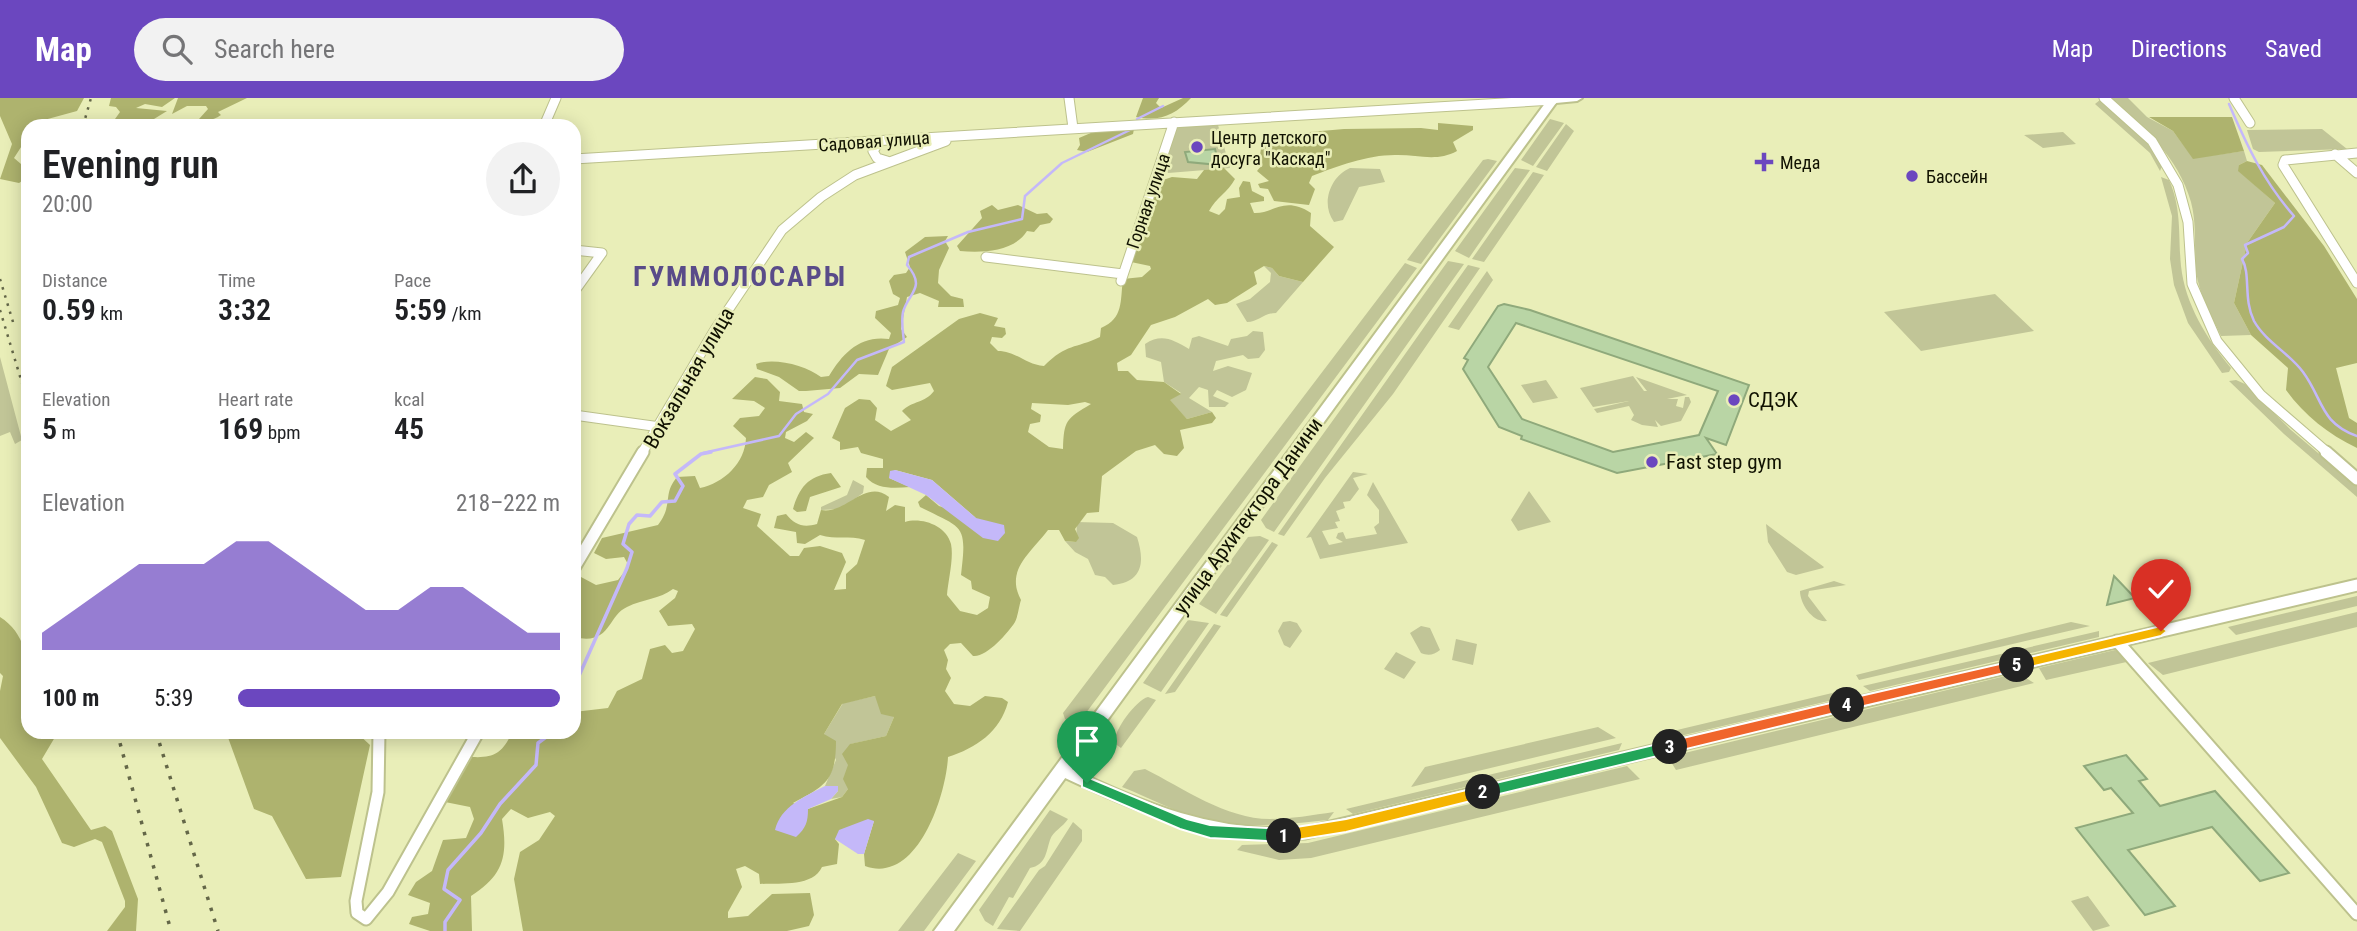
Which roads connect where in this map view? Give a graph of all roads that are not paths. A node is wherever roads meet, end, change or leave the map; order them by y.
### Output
1 (556, 98) edge
2 (1069, 98) edge
3 (1577, 98) edge
4 (2104, 98) edge
5 (2234, 98) edge
6 (1553, 100) edge
7 (547, 119) edge
8 (1174, 121) junction
9 (2250, 124) dead end
10 (1073, 128) junction
11 (972, 135) junction
12 (880, 141) junction
13 (2357, 153) edge
14 (2335, 154) junction
15 (581, 159) edge
16 (887, 161) junction
17 (2357, 173) edge
18 (581, 251) edge
19 (986, 257) dead end
20 (581, 282) edge
21 (2357, 283) edge
22 (581, 416) edge
23 (660, 427) junction
24 (2357, 479) edge
25 (581, 557) edge
26 (2357, 585) edge
27 (2117, 641) junction
28 (379, 739) edge
29 (474, 739) edge
30 (1061, 770) junction
31 (2357, 915) edge
32 (943, 931) edge

1 - 7 street
2 - 10 street
3 - 6 street
4 - 24 street
5 - 9 street
6 - 8 street, Садовая улица
6 - 30 street, улица Архитектора Данини
8 - 10 street, Садовая улица
8 - 19 street, Горная улица
10 - 11 street, Садовая улица
11 - 12 street, Садовая улица
11 - 16 street, Вокзальная улица
12 - 15 street, Садовая улица
12 - 16 street
13 - 14 street
14 - 17 street
14 - 21 street
16 - 23 street, Вокзальная улица
18 - 20 street
22 - 23 street
23 - 25 street, Вокзальная улица
26 - 27 street
27 - 30 street
27 - 31 street
28 - 29 street
30 - 32 street, улица Архитектора Данини

